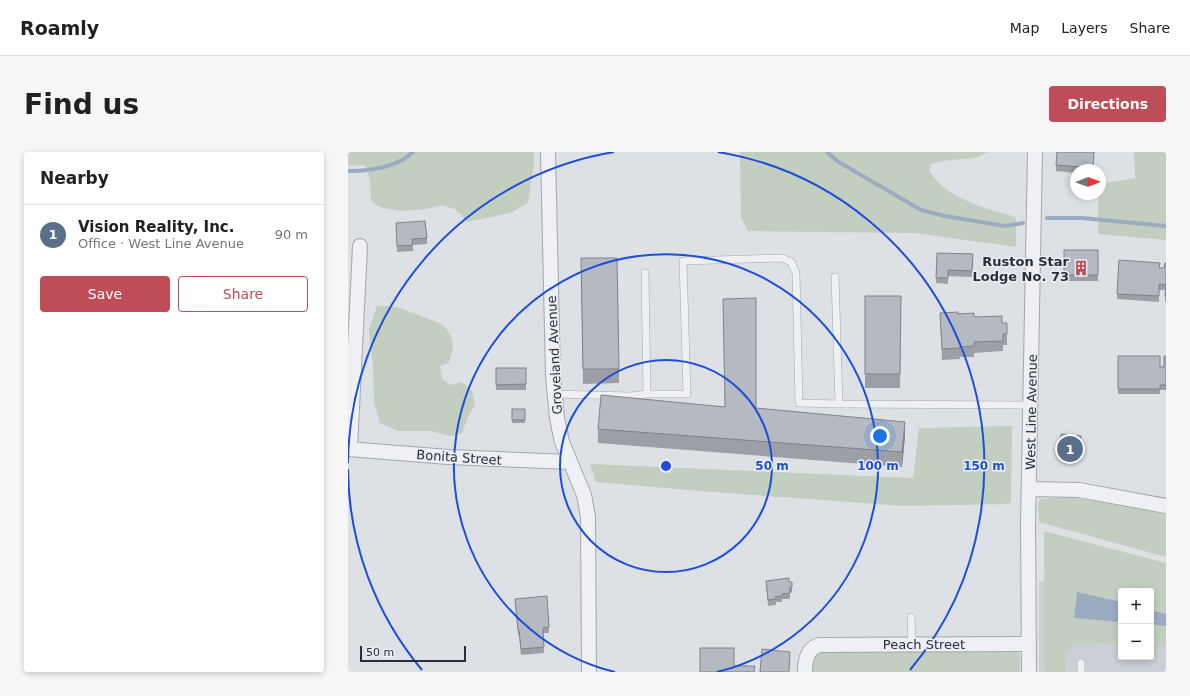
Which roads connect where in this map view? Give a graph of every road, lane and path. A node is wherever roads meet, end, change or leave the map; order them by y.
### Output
1 (548, 152) edge
2 (1035, 152) edge
3 (360, 246) dead end
4 (645, 273) dead end
5 (835, 277) dead end
6 (554, 394) junction
7 (647, 394) junction
8 (839, 404) junction
9 (1031, 405) junction
10 (349, 449) edge
11 (570, 462) junction
12 (1029, 489) junction
13 (1166, 506) edge
14 (911, 617) dead end
15 (912, 644) junction
16 (1029, 644) junction
17 (1081, 662) dead end
18 (589, 672) edge
19 (805, 672) edge
20 (1029, 672) edge
21 (1081, 672) edge

1 - 6 street, Groveland Avenue
2 - 9 street, West Line Avenue
3 - 10 street
4 - 7 lane
5 - 8 lane
6 - 7 lane
6 - 11 street, Groveland Avenue
7 - 8 lane
8 - 9 lane
9 - 12 street, West Line Avenue
10 - 11 street, Bonita Street
11 - 18 street, Groveland Avenue
12 - 13 street
12 - 16 street, West Line Avenue
14 - 15 lane
15 - 16 street, Peach Street
15 - 19 street, Peach Street
16 - 20 street, West Line Avenue
17 - 21 lane

